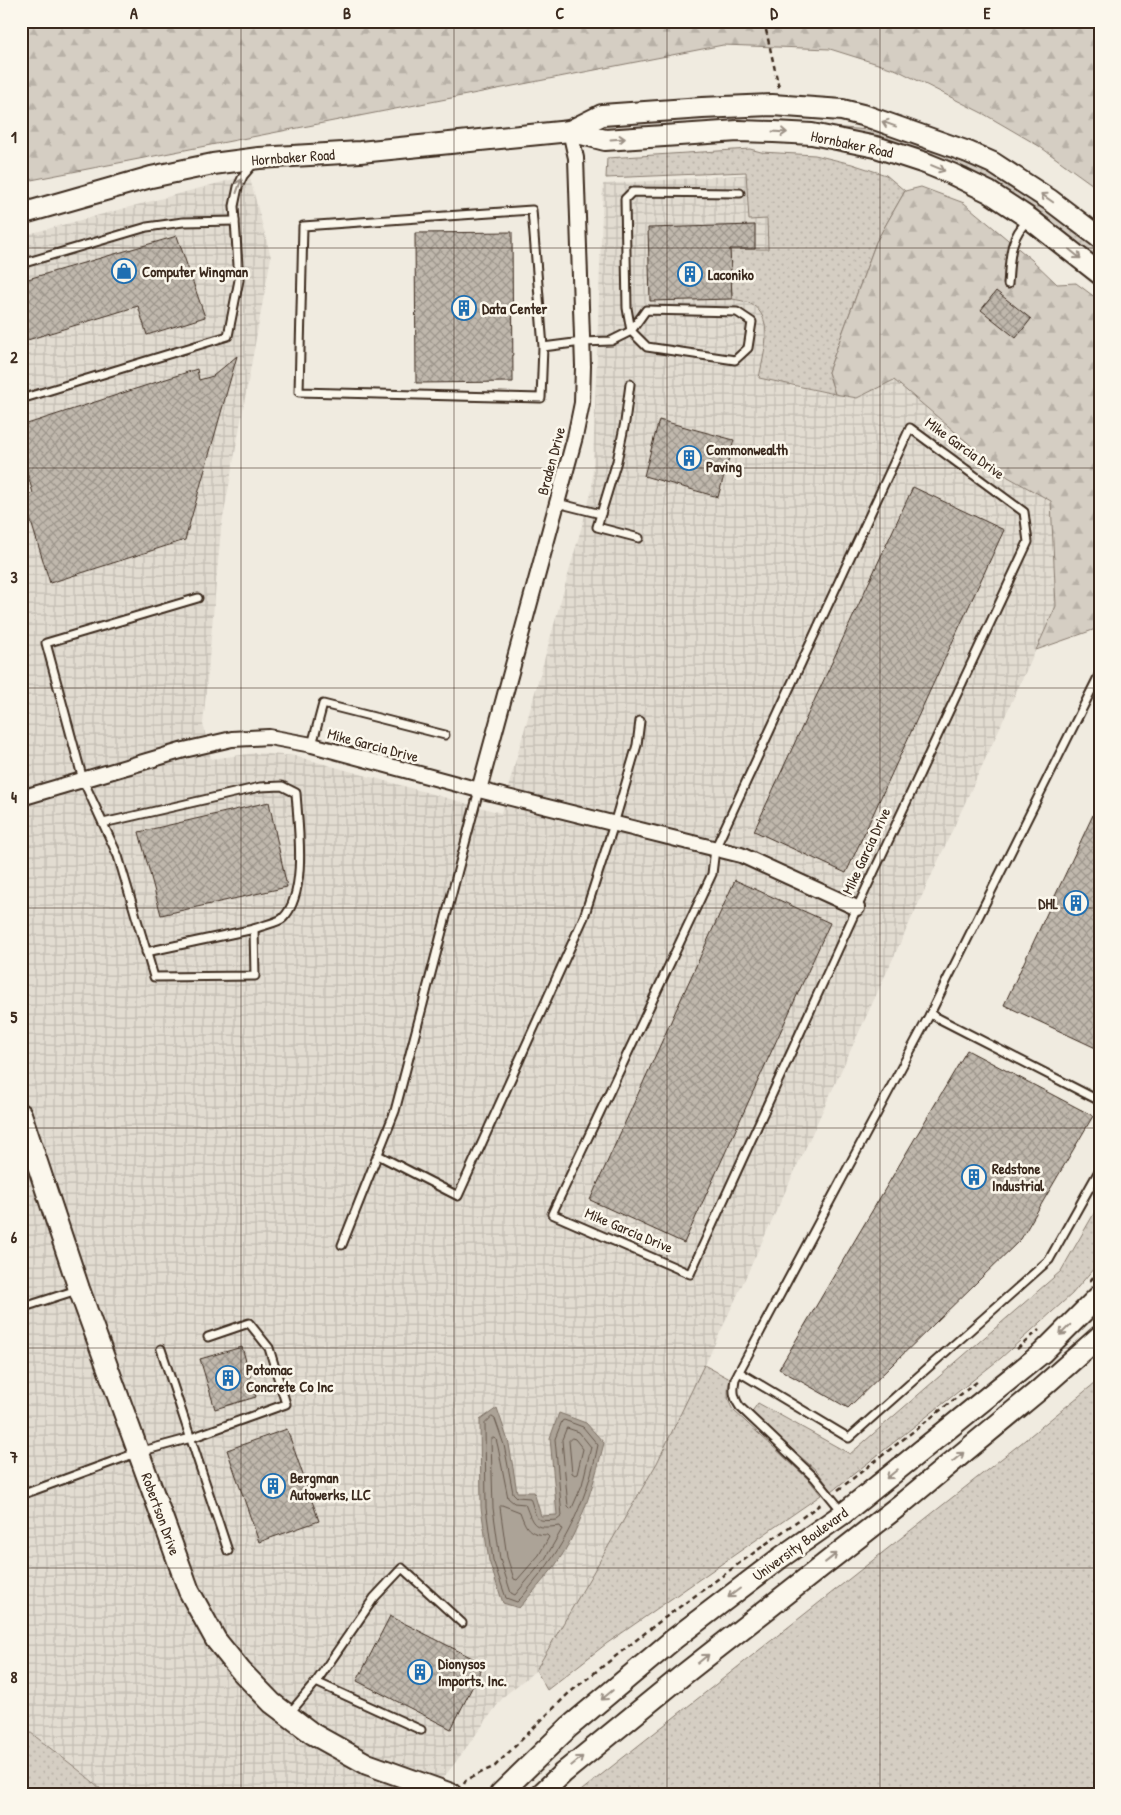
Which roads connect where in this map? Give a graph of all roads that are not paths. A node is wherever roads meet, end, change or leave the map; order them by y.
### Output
1 (570, 131) junction
2 (259, 158) junction
3 (740, 192) dead end
4 (21, 214) edge
5 (1030, 219) junction
6 (235, 221) junction
7 (1100, 238) edge
8 (21, 264) edge
9 (1100, 274) edge
10 (1008, 284) dead end
11 (631, 330) junction
12 (582, 342) junction
13 (543, 347) junction
14 (630, 384) dead end
15 (21, 399) edge
16 (557, 503) junction
17 (601, 514) junction
18 (639, 538) dead end
19 (198, 598) dead end
20 (1100, 673) edge
21 (640, 720) dead end
22 (445, 735) dead end
23 (312, 745) junction
24 (83, 780) junction
25 (479, 790) junction
26 (21, 798) edge
27 (103, 823) junction
28 (614, 824) junction
29 (715, 849) junction
30 (857, 908) junction
31 (254, 929) junction
32 (146, 952) junction
33 (930, 1014) junction
34 (1100, 1102) edge
35 (21, 1114) edge
36 (378, 1155) junction
37 (1100, 1169) edge
38 (342, 1245) dead end
39 (79, 1289) junction
40 (1094, 1289) edge
41 (21, 1308) edge
42 (1100, 1336) edge
43 (208, 1337) dead end
44 (161, 1349) dead end
45 (739, 1372) junction
46 (191, 1438) junction
47 (139, 1452) junction
48 (21, 1495) edge
49 (844, 1513) junction
50 (228, 1551) dead end
51 (462, 1623) dead end
52 (316, 1682) junction
53 (288, 1715) junction
54 (421, 1730) dead end
55 (451, 1794) edge
56 (500, 1794) edge
57 (541, 1794) edge

1 - 2 main road, Hornbaker Road
1 -> 5 main road, Hornbaker Road
7 -> 1 main road, Hornbaker Road
1 - 12 street, Braden Drive
2 - 4 main road, Hornbaker Road
6 -> 2 lane
3 - 11 lane
5 -> 9 main road, Hornbaker Road
5 - 10 lane
6 - 8 lane
6 - 15 lane
11 - 11 lane
11 - 12 lane
12 - 13 lane
12 - 16 street, Braden Drive
13 - 13 lane
14 - 17 lane
16 - 17 lane
16 - 25 street, Braden Drive
17 - 18 lane
19 - 24 lane
20 - 33 lane
21 - 28 lane
22 - 23 lane
23 - 24 street, Mike Garcia Drive
23 - 25 street, Mike Garcia Drive
24 - 26 street, Mike Garcia Drive
24 - 27 lane
25 - 28 street, Mike Garcia Drive
25 - 36 lane
27 - 31 lane
27 - 32 lane
28 - 29 street, Mike Garcia Drive
28 - 36 lane
29 - 30 street, Mike Garcia Drive
29 - 30 lane, Mike Garcia Drive
29 - 30 lane, Mike Garcia Drive
31 - 32 lane
31 - 32 lane
33 - 34 lane
33 - 45 lane
35 - 39 main road, Robertson Drive
36 - 38 lane
37 - 45 lane
39 - 41 lane
39 - 47 main road, Robertson Drive
40 -> 49 main road, University Boulevard
57 -> 42 main road, University Boulevard
43 - 46 lane
44 - 46 lane
45 - 49 lane
46 - 47 lane
46 - 50 lane
47 - 48 lane
47 - 53 main road, Robertson Drive
49 -> 56 main road, University Boulevard
51 - 52 lane
52 - 53 lane
52 - 54 lane
53 - 55 main road, Robertson Drive

